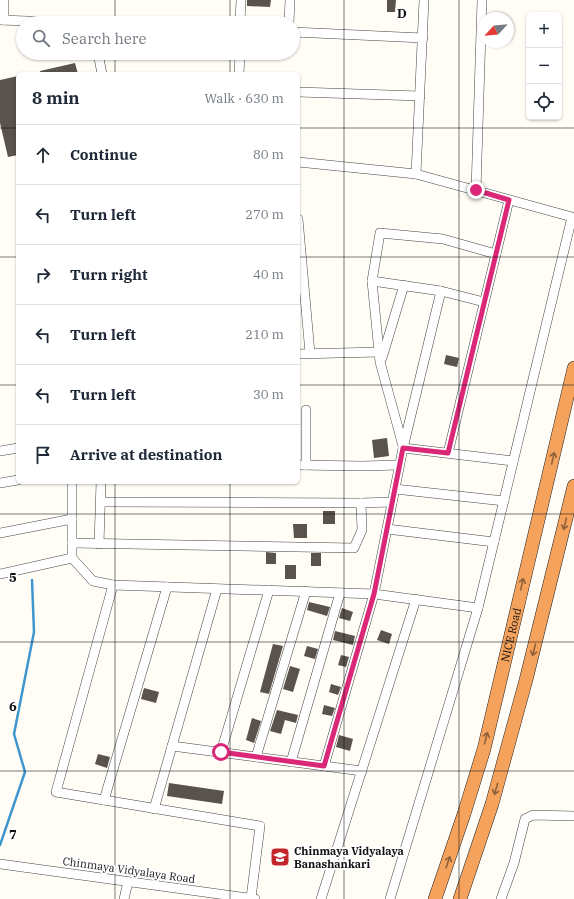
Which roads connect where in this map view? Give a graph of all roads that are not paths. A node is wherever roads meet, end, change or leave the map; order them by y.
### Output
1 (4, 0) edge
2 (241, 0) edge
3 (290, 0) edge
4 (424, 0) edge
5 (482, 0) edge
6 (240, 16) edge
7 (289, 16) edge
8 (2, 20) edge
9 (16, 21) edge
10 (300, 32) edge
11 (422, 38) junction
12 (99, 60) edge
13 (240, 60) edge
14 (102, 72) edge
15 (239, 72) edge
16 (300, 92) edge
17 (420, 96) junction
18 (300, 162) edge
19 (416, 174) junction
20 (476, 190) junction
21 (509, 200) junction
22 (300, 241) edge
23 (496, 254) junction
24 (372, 280) junction
25 (404, 285) junction
26 (441, 291) junction
27 (484, 302) junction
28 (379, 352) junction
29 (310, 353) junction
30 (300, 354) edge
31 (380, 362) junction
32 (574, 368) edge
33 (306, 410) dead end
34 (16, 448) edge
35 (403, 448) junction
36 (0, 451) edge
37 (448, 453) junction
38 (513, 461) junction
39 (302, 465) edge
40 (400, 465) junction
41 (16, 480) edge
42 (0, 483) edge
43 (72, 484) edge
44 (101, 484) edge
45 (574, 486) edge
46 (395, 489) junction
47 (504, 501) junction
48 (101, 502) junction
49 (392, 502) junction
50 (361, 503) junction
51 (72, 519) junction
52 (387, 529) junction
53 (0, 533) edge
54 (494, 542) junction
55 (72, 543) junction
56 (99, 544) junction
57 (72, 558) junction
58 (0, 574) edge
59 (113, 585) junction
60 (167, 587) junction
61 (217, 588) junction
62 (269, 590) junction
63 (306, 591) junction
64 (340, 593) junction
65 (374, 594) junction
66 (416, 599) junction
67 (478, 608) junction
68 (172, 746) junction
69 (221, 752) junction
70 (256, 757) junction
71 (291, 762) junction
72 (324, 766) junction
73 (362, 771) junction
74 (104, 800) junction
75 (154, 808) junction
76 (574, 816) edge
77 (0, 864) edge
78 (128, 882) junction
79 (251, 898) edge
80 (124, 899) edge
81 (255, 899) edge
82 (321, 899) edge
83 (390, 899) edge
84 (435, 899) edge
85 (460, 899) edge
86 (501, 899) edge

1 - 8 street
2 - 6 street
3 - 7 street
4 - 11 street
5 - 20 street
8 - 9 street
10 - 11 street
11 - 17 street
12 - 14 street
13 - 15 street
16 - 17 street
17 - 19 street
18 - 19 street
19 - 20 street
20 - 21 street
21 - 23 street
21 - 38 street
22 - 29 street
23 - 24 street
23 - 27 street
24 - 25 street
24 - 28 street
25 - 26 street
25 - 31 street
26 - 27 street
26 - 35 street
27 - 37 street
28 - 29 street
28 - 31 street
29 - 30 street
31 - 35 street
84 -> 32 highway, NICE Road
33 - 39 street
34 - 36 street
35 - 37 street
35 - 40 street
37 - 38 street
38 - 47 street
39 - 40 street
40 - 46 street
41 - 42 street
43 - 51 street
44 - 48 street
45 -> 85 highway
46 - 47 street
46 - 49 street
47 - 54 street
48 - 50 street
48 - 56 street
49 - 50 street
49 - 52 street
50 - 56 street
51 - 53 street
51 - 55 street
52 - 54 street
52 - 65 street
54 - 67 street
55 - 56 street
55 - 57 street
57 - 58 street
57 - 59 street
59 - 60 street
59 - 74 street
60 - 61 street
60 - 74 street
61 - 62 street
61 - 68 street
62 - 63 street
62 - 69 street
63 - 64 street
63 - 70 street
64 - 65 street
64 - 71 street
65 - 66 street
65 - 72 street
66 - 67 street
66 - 73 street
67 - 83 street
68 - 69 street
68 - 75 street
69 - 70 street
70 - 71 street
71 - 72 street
72 - 73 street
73 - 82 street
74 - 75 street
75 - 79 street
76 - 86 street
77 - 78 street, Chinmaya Vidyalaya Road
78 - 79 street, Chinmaya Vidyalaya Road
78 - 80 street
79 - 81 street, Chinmaya Vidyalaya Road

